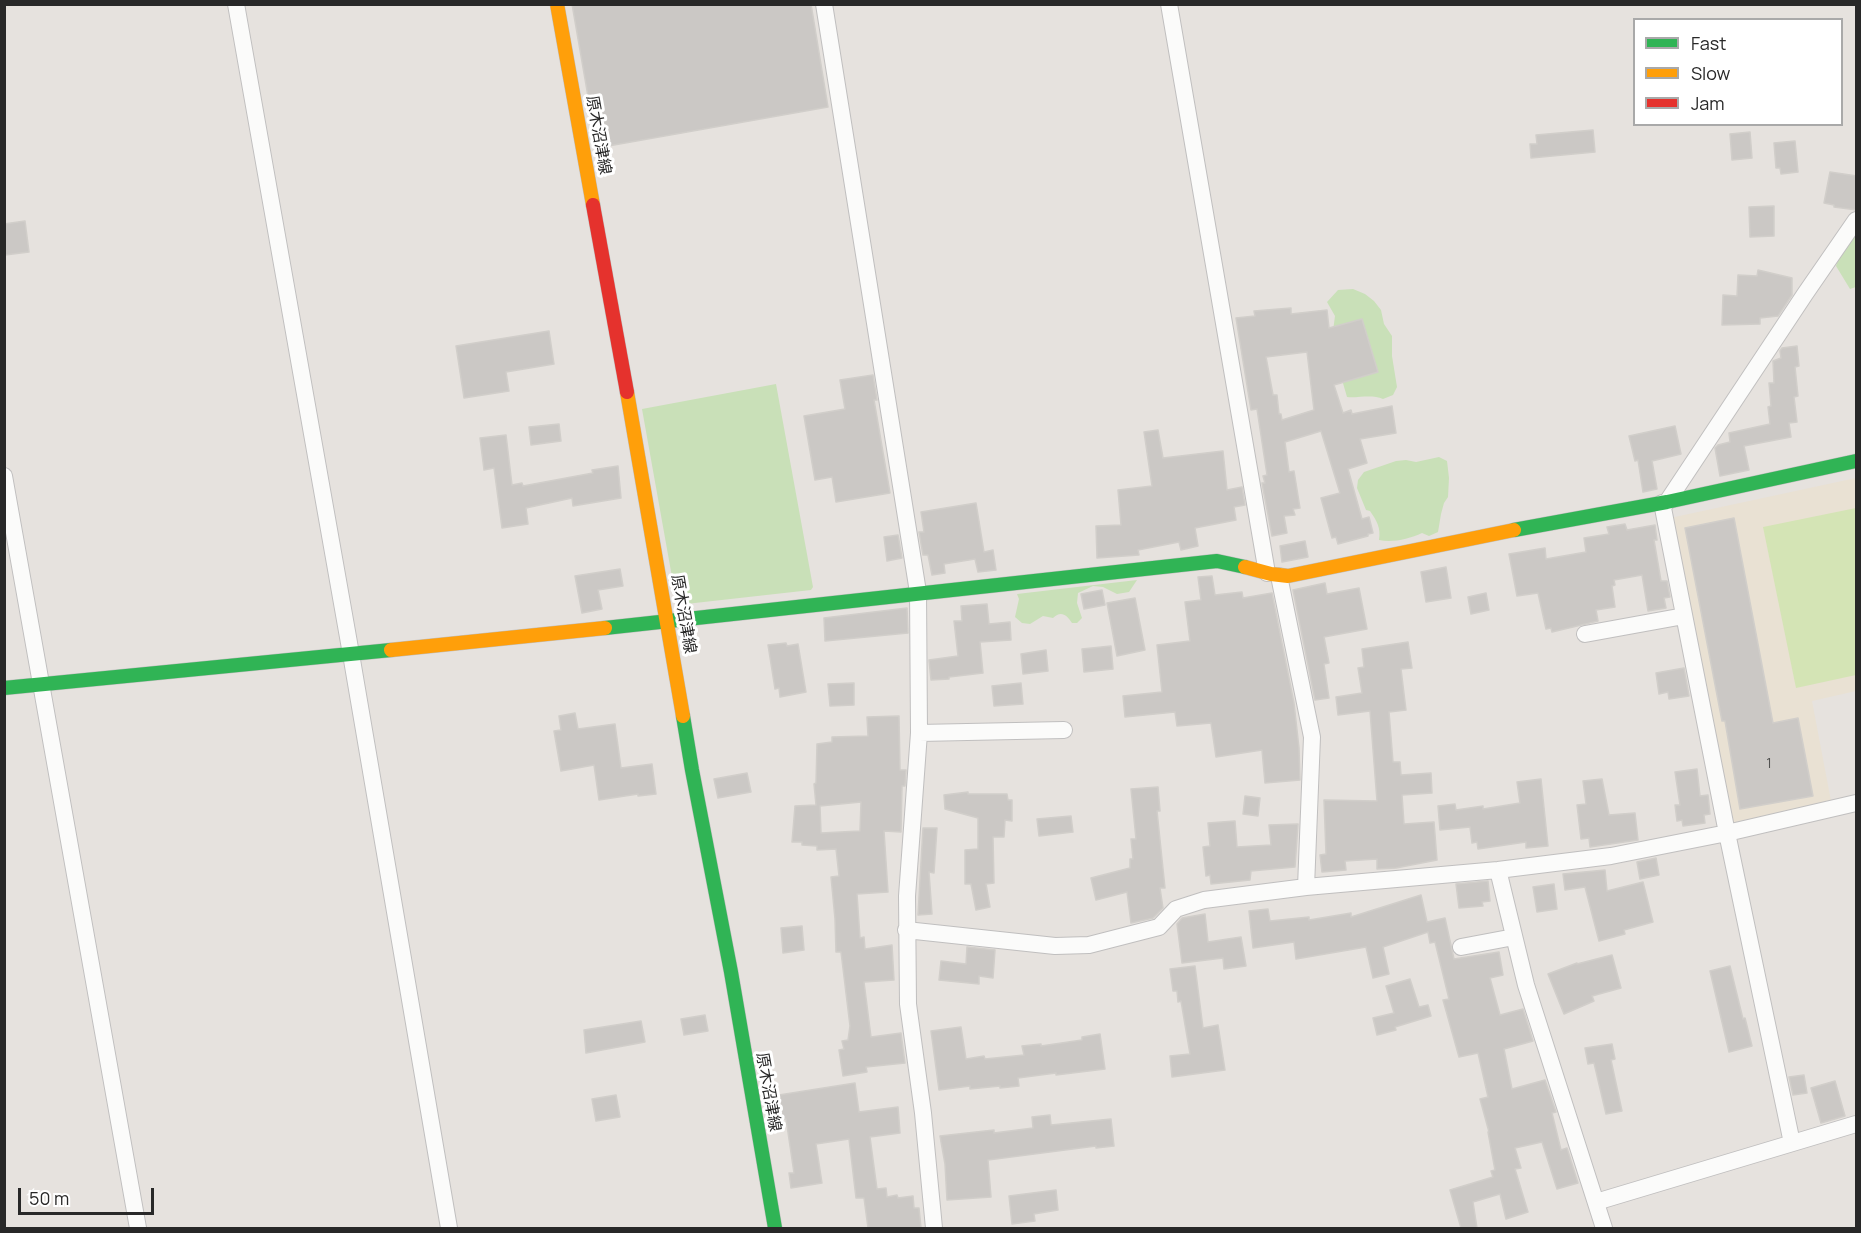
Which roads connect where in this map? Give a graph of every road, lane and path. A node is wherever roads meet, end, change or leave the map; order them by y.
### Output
1 (236, 4) edge
2 (557, 4) edge
3 (824, 4) edge
4 (1169, 4) edge
5 (1857, 220) edge
6 (1857, 461) edge
7 (4, 476) edge
8 (1665, 503) junction
9 (1273, 575) junction
10 (918, 592) junction
11 (1684, 616) junction
12 (668, 621) junction
13 (1585, 634) dead end
14 (351, 654) junction
15 (41, 685) junction
16 (4, 688) edge
17 (1064, 730) dead end
18 (919, 733) junction
19 (1857, 803) edge
20 (1727, 833) junction
21 (1498, 870) junction
22 (1306, 887) junction
23 (906, 930) junction
24 (1514, 937) junction
25 (1461, 947) dead end
26 (1857, 1124) edge
27 (1792, 1143) junction
28 (1596, 1202) junction
29 (138, 1228) edge
30 (449, 1228) edge
31 (775, 1228) edge
32 (934, 1228) edge
33 (1604, 1228) edge

1 - 14 street
2 - 12 street, 原木沼津線
3 - 10 street
4 - 9 street
5 - 8 street
6 - 8 street
7 - 15 street
8 - 9 street
8 - 11 street
9 - 10 street
9 - 22 street
10 - 12 street
10 - 18 street
11 - 13 street
11 - 20 street
12 - 14 street
12 - 31 street, 原木沼津線
14 - 15 street
14 - 30 street
15 - 16 street
15 - 29 street
17 - 18 street
18 - 23 street
19 - 20 street
20 - 21 street
20 - 27 street
21 - 22 street
21 - 24 street
22 - 23 street
23 - 32 street
24 - 25 street
24 - 28 street
26 - 27 street
27 - 28 street
28 - 33 street

